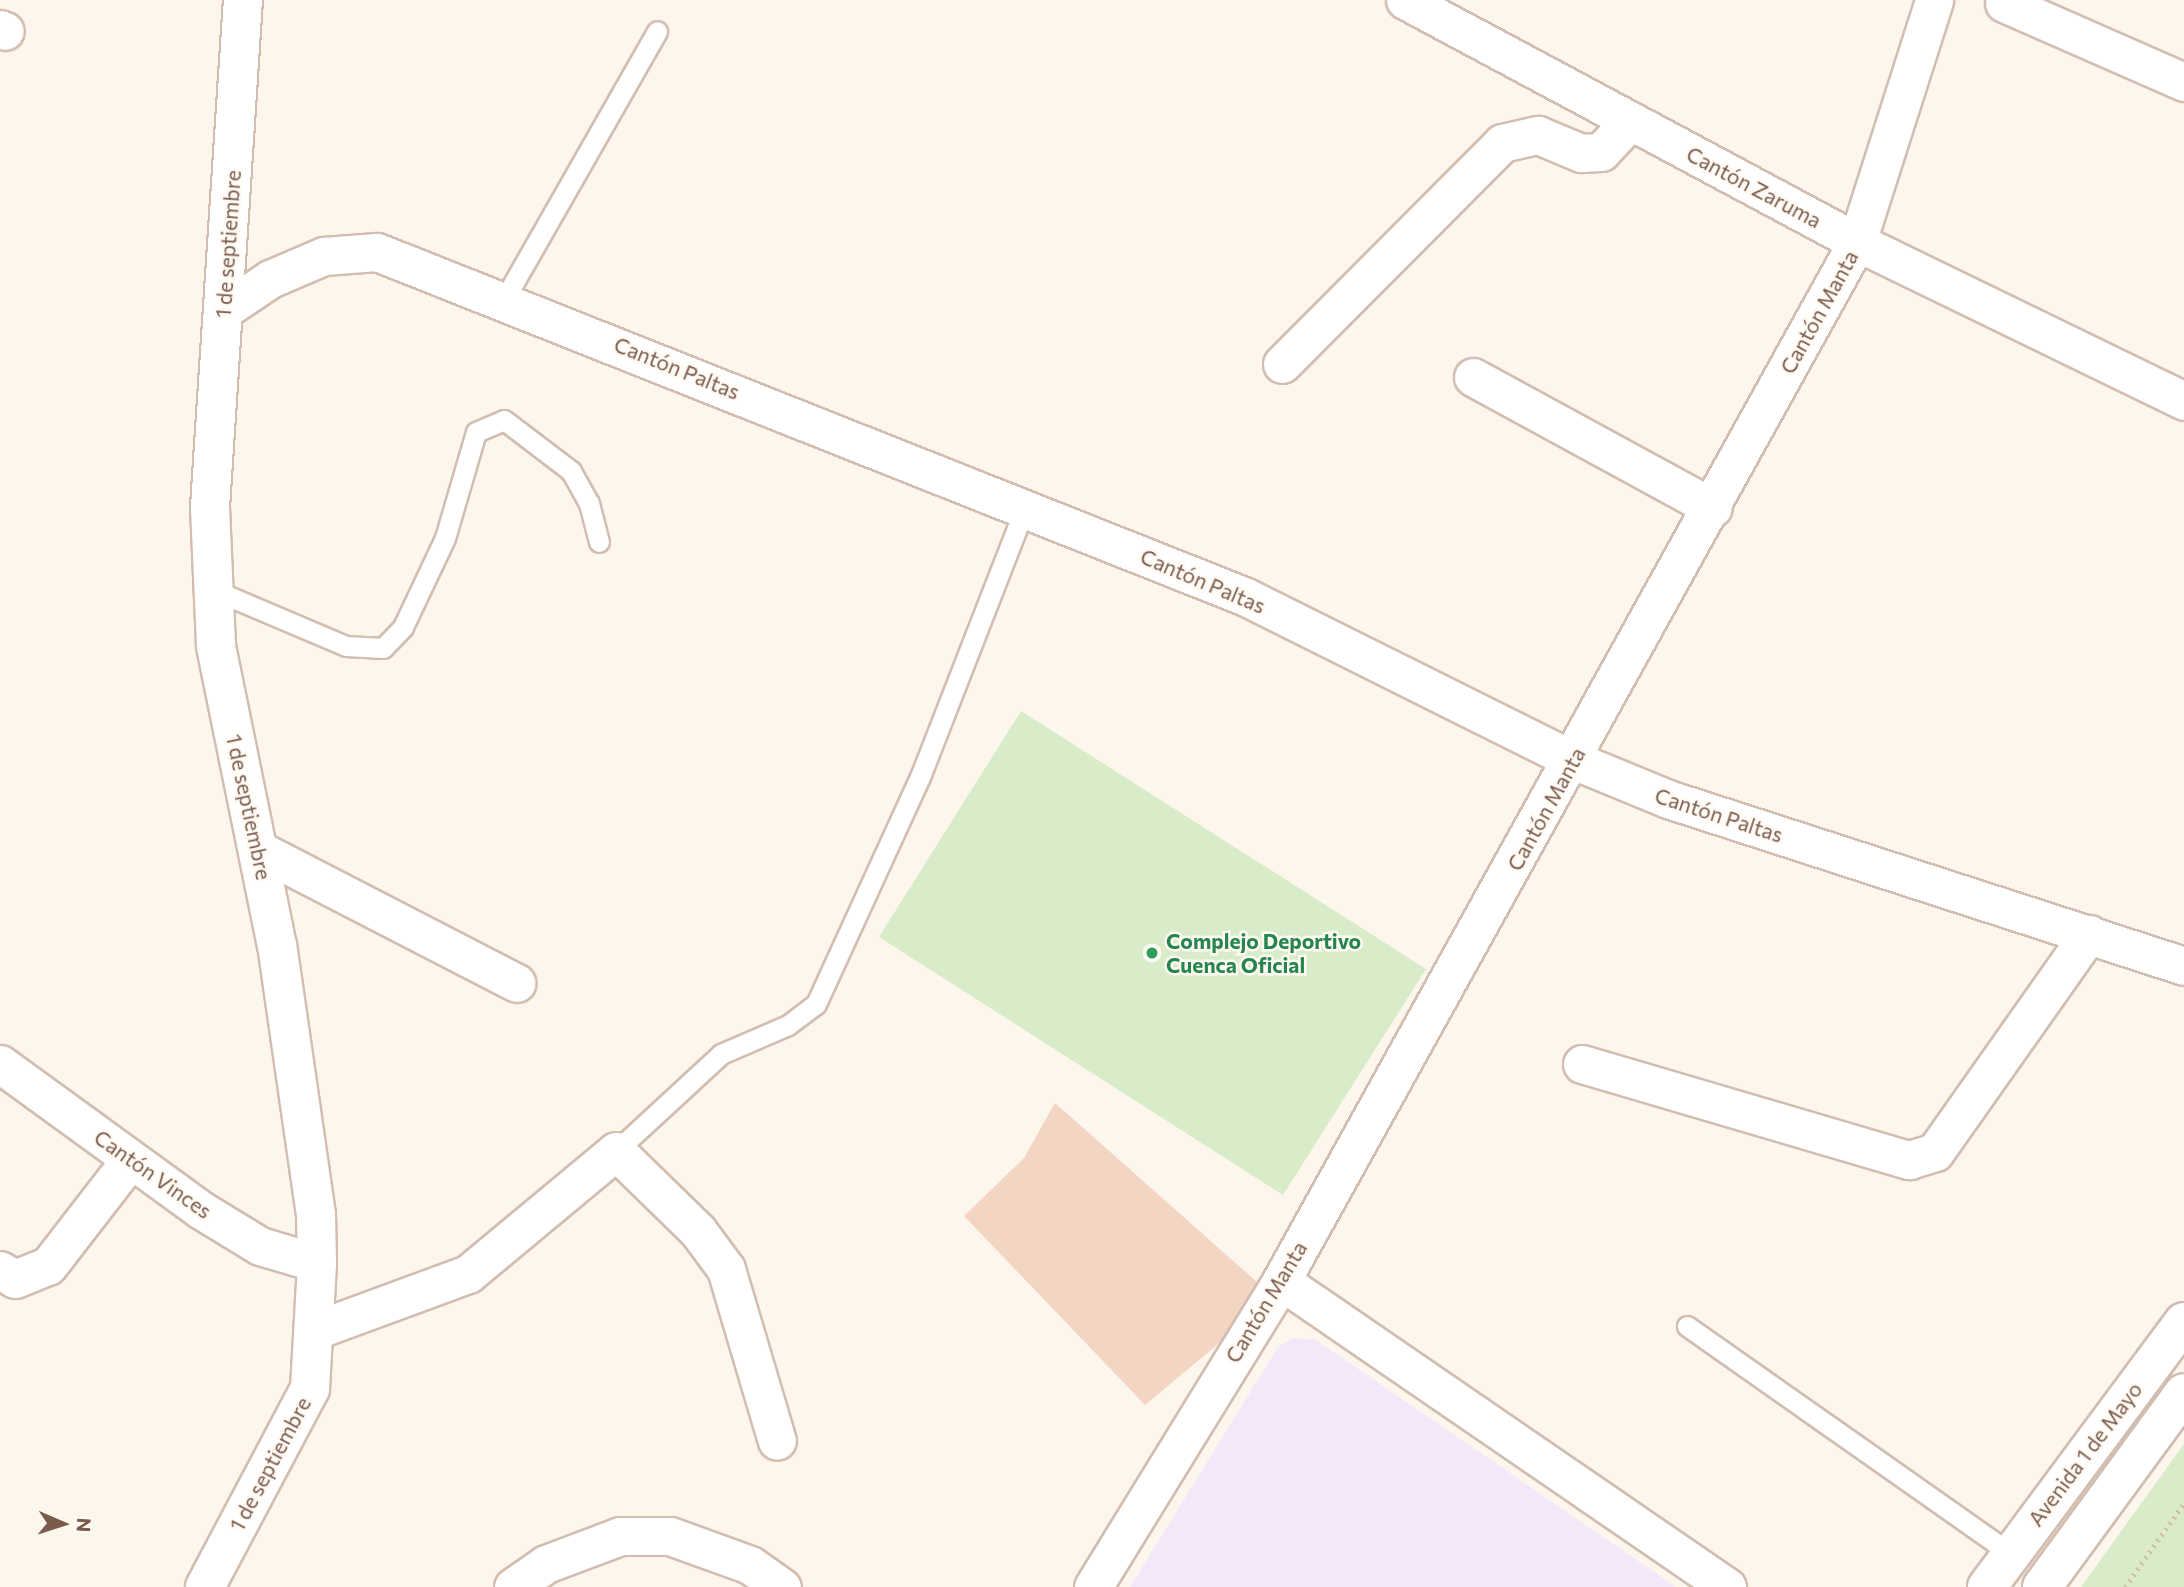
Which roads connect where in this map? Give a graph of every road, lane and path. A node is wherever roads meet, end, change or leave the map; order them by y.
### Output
1 (243, 0) edge
2 (1405, 0) edge
3 (1934, 0) edge
4 (2004, 4) dead end
5 (657, 31) dead end
6 (2184, 82) edge
7 (1630, 121) junction
8 (1857, 242) junction
9 (505, 298) junction
10 (223, 310) junction
11 (1282, 364) dead end
12 (1473, 377) dead end
13 (2184, 401) edge
14 (1024, 508) junction
15 (1713, 508) junction
16 (599, 542) dead end
17 (214, 590) junction
18 (1573, 761) junction
19 (257, 849) junction
20 (2089, 934) junction
21 (2184, 967) edge
22 (517, 983) dead end
23 (0, 1064) edge
24 (1582, 1064) dead end
25 (616, 1151) junction
26 (130, 1160) junction
27 (317, 1263) junction
28 (0, 1270) edge
29 (1280, 1281) junction
30 (2184, 1322) edge
31 (1688, 1326) dead end
32 (313, 1331) junction
33 (2184, 1393) edge
34 (777, 1441) dead end
35 (2184, 1503) edge
36 (2011, 1555) junction
37 (205, 1587) edge
38 (513, 1587) edge
39 (782, 1587) edge
40 (1093, 1587) edge
41 (1727, 1587) edge
42 (1987, 1587) edge
43 (2042, 1587) edge
44 (2125, 1587) edge

1 - 10 street, 1 de septiembre
2 - 7 street, Cantón Zaruma
3 - 8 street, Cantón Manta
4 - 6 street
5 - 9 lane
7 - 8 street, Cantón Zaruma
7 - 11 street
8 - 13 street, Cantón Zaruma
8 - 15 street, Cantón Manta
9 - 10 street, Cantón Paltas
9 - 14 street, Cantón Paltas
10 - 17 street, 1 de septiembre
12 - 15 street
14 - 18 street, Cantón Paltas
14 - 25 lane
15 - 18 street, Cantón Manta
16 - 17 lane
17 - 19 street, 1 de septiembre
18 - 20 street, Cantón Paltas
18 - 29 street, Cantón Manta
19 - 22 street
19 - 27 street, 1 de septiembre
20 - 21 street, Cantón Paltas
20 - 24 street
23 - 26 street, Cantón Vinces
25 - 32 street
25 - 34 street
26 - 27 street, Cantón Vinces
26 - 28 street
27 - 32 street, 1 de septiembre
29 - 40 street, Cantón Manta
29 - 41 street
30 - 36 street, Avenida 1 de Mayo
31 - 36 lane
32 - 37 street, 1 de septiembre
33 - 43 street, Avenida 1 de Mayo
35 - 44 path
36 - 42 street, Avenida 1 de Mayo
38 - 39 street

